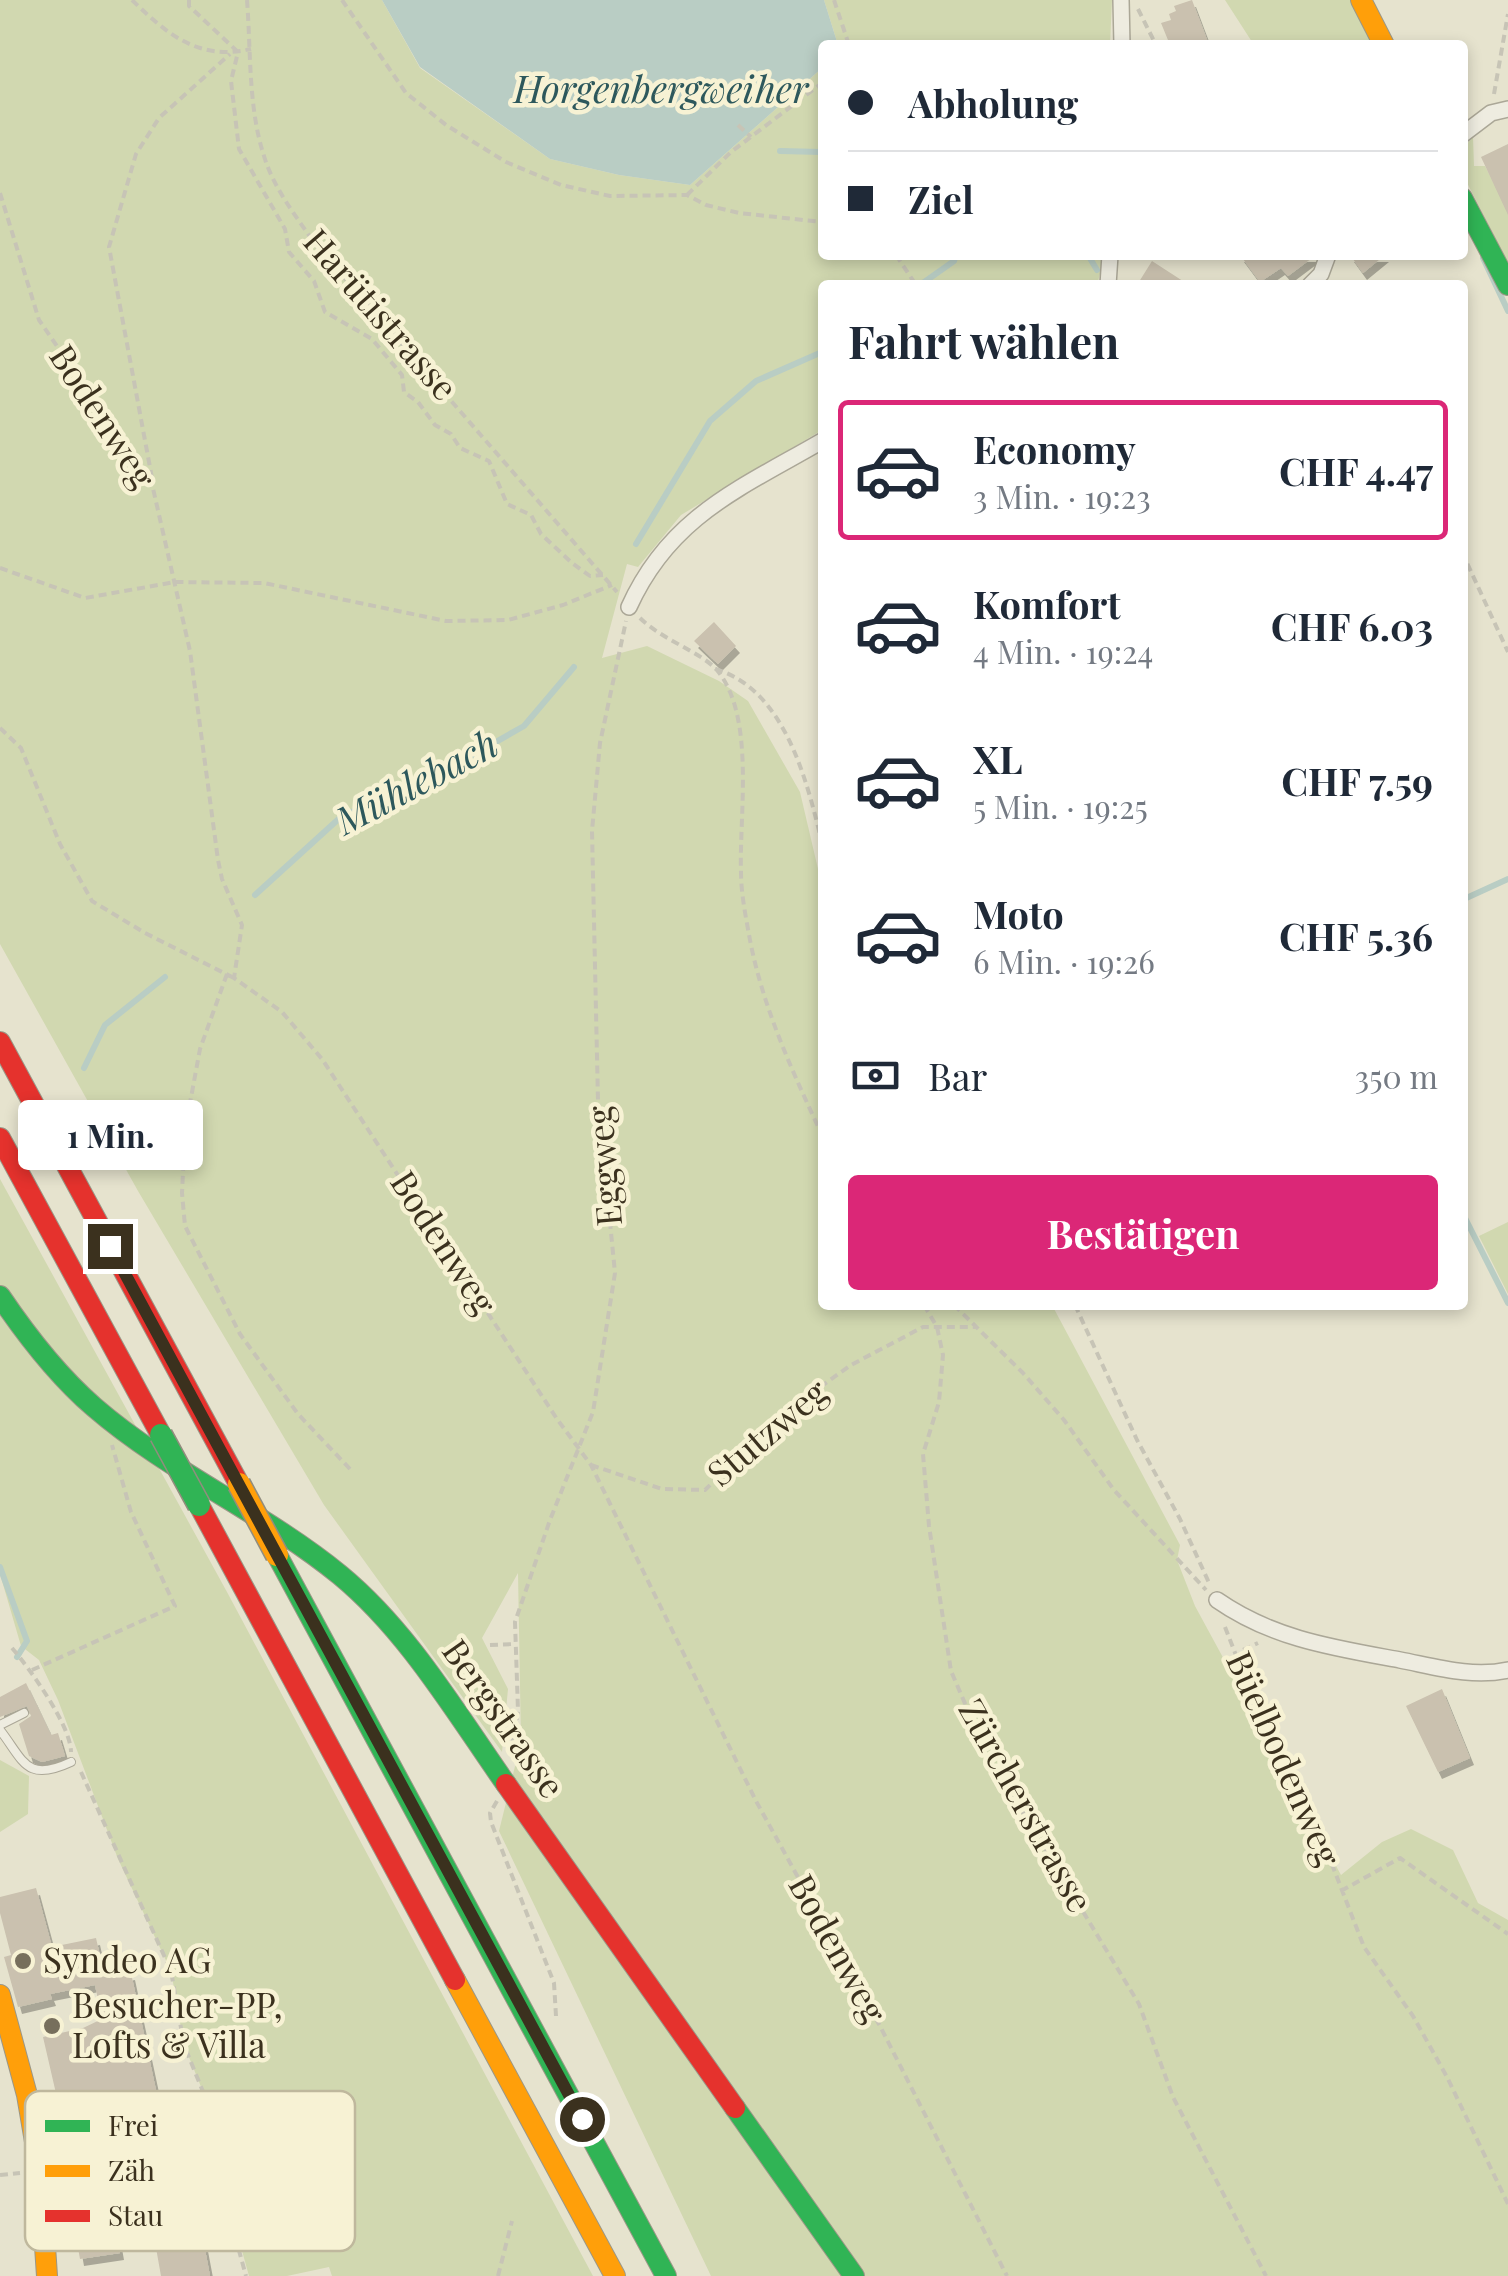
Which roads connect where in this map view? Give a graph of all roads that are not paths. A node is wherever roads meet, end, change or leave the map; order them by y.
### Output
1 (1121, 0) edge
2 (1361, 0) edge
3 (1122, 40) edge
4 (1381, 40) edge
5 (1500, 111) edge
6 (1468, 130) edge
7 (1468, 209) edge
8 (1508, 286) edge
9 (818, 443) edge
10 (629, 607) road end
11 (0, 1042) edge
12 (0, 1138) edge
13 (0, 1296) edge
14 (1216, 1600) road end
15 (1508, 1670) edge
16 (24, 1713) dead end
17 (0, 1727) edge
18 (71, 1762) road end
19 (0, 1995) edge
20 (25, 2091) edge
21 (45, 2251) edge
22 (47, 2276) edge
23 (616, 2276) edge
24 (666, 2276) edge
25 (854, 2276) edge

1 - 3 street
2 - 4 main road
5 - 6 street
7 - 8 main road
9 - 10 street
11 - 24 main road, bridge
12 - 23 main road, bridge
13 - 25 main road, Bergstrasse
14 - 15 street
16 - 17 lane
17 - 18 lane
19 - 20 main road
21 - 22 main road

